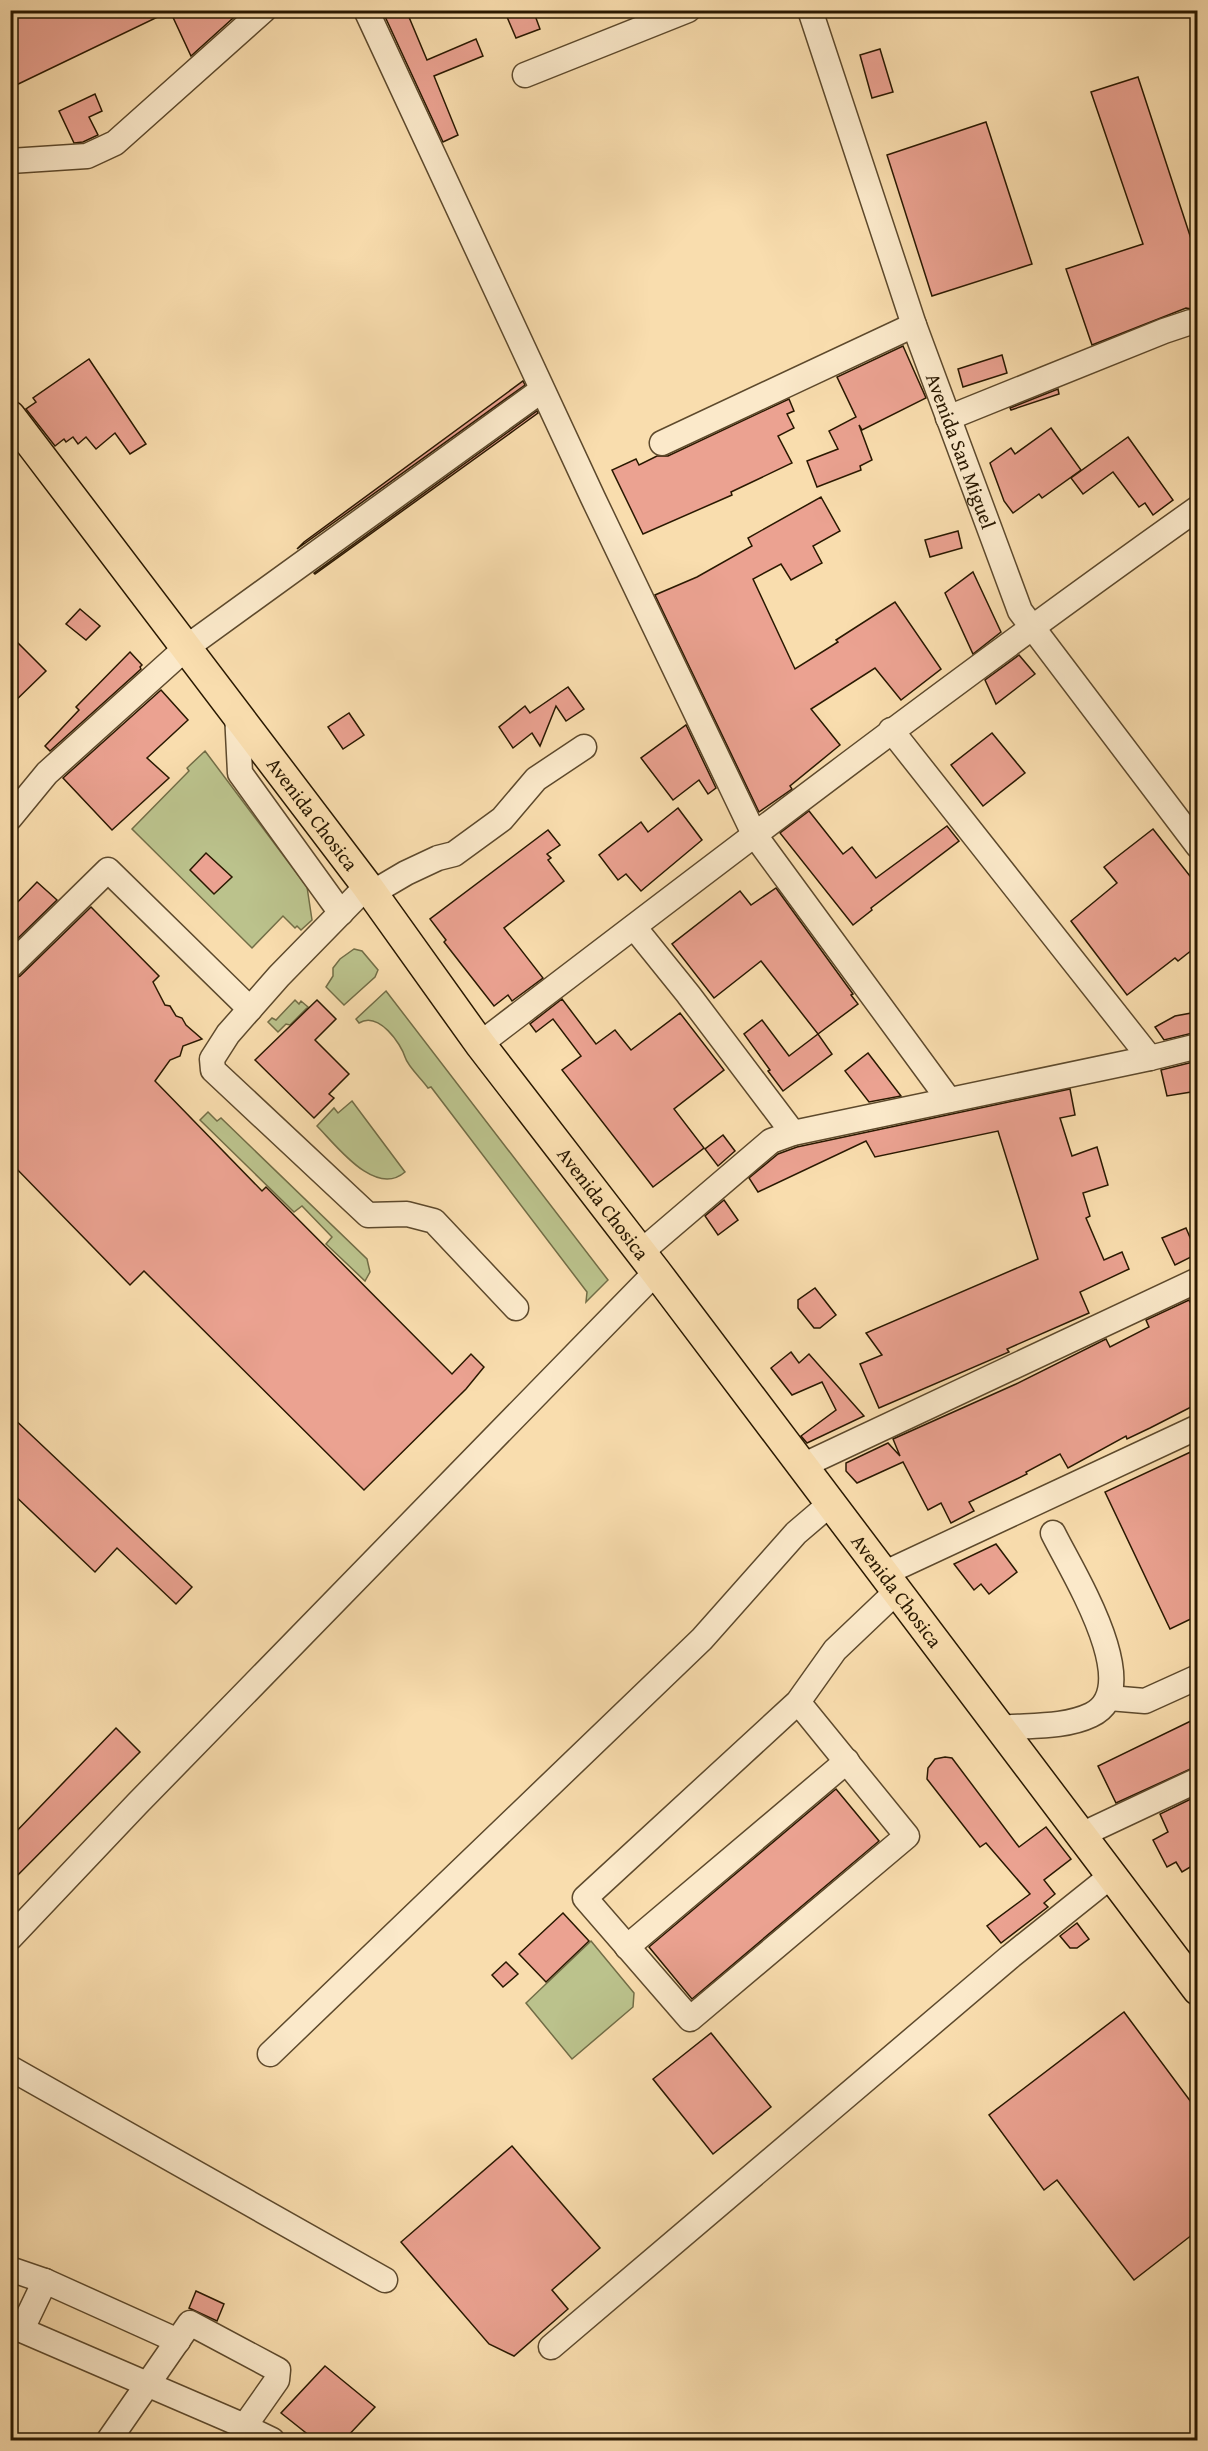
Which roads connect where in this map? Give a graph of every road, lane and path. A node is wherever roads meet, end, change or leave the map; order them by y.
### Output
1 (264, 10) edge
2 (366, 10) edge
3 (688, 10) edge
4 (810, 10) edge
5 (525, 75) dead end
6 (10, 161) edge
7 (1191, 322) dead end
8 (914, 325) junction
9 (536, 395) dead end
10 (10, 416) edge
11 (948, 418) junction
12 (662, 443) dead end
13 (1197, 508) edge
14 (1030, 627) junction
15 (187, 647) junction
16 (237, 713) junction
17 (891, 730) junction
18 (584, 747) dead end
19 (10, 818) edge
20 (754, 834) junction
21 (1197, 846) edge
22 (370, 890) junction
23 (341, 913) junction
24 (634, 927) junction
25 (10, 966) edge
26 (250, 1009) junction
27 (480, 1044) junction
28 (1197, 1046) edge
29 (1150, 1058) junction
30 (950, 1100) junction
31 (793, 1132) junction
32 (648, 1262) junction
33 (1197, 1280) edge
34 (516, 1308) dead end
35 (1197, 1426) edge
36 (802, 1466) junction
37 (830, 1504) junction
38 (1053, 1533) dead end
39 (889, 1583) junction
40 (1197, 1677) edge
41 (1110, 1698) junction
42 (798, 1702) junction
43 (999, 1728) junction
44 (847, 1761) junction
45 (1197, 1780) edge
46 (1081, 1836) junction
47 (1111, 1876) junction
48 (10, 1938) edge
49 (627, 1947) junction
50 (1197, 1990) edge
51 (270, 2054) dead end
52 (10, 2068) edge
53 (10, 2269) edge
54 (385, 2280) dead end
55 (45, 2281) junction
56 (16, 2327) edge
57 (178, 2341) junction
58 (551, 2347) dead end
59 (148, 2384) junction
60 (244, 2427) junction
61 (109, 2440) edge
62 (272, 2440) edge

1 - 6 street
2 - 20 street
3 - 5 street
4 - 8 street, Avenida San Miguel
7 - 11 street
8 - 11 street, Avenida San Miguel
8 - 12 street
9 - 15 street
10 - 15 main road, Avenida Chosica
11 - 14 street, Avenida San Miguel
13 - 14 street
14 - 17 street
14 - 21 street, Avenida San Miguel
15 - 16 main road, Avenida Chosica
15 - 19 street
16 - 22 main road, Avenida Chosica
16 - 23 street
17 - 20 street
17 - 29 street
18 - 22 street
20 - 24 street
20 - 30 street
22 - 23 street
22 - 27 main road, Avenida Chosica
23 - 26 street
24 - 27 street
24 - 31 street
25 - 26 street
26 - 34 street
27 - 32 main road, Avenida Chosica
28 - 29 street
29 - 30 street
30 - 31 street
31 - 32 street
32 - 36 main road, Avenida Chosica
32 - 48 street
33 - 36 street
35 - 39 street
36 - 37 main road, Avenida Chosica
37 - 39 main road, Avenida Chosica
37 - 51 street
38 - 41 street
39 - 42 street
39 - 43 main road, Avenida Chosica
40 - 41 street
41 - 43 street
42 - 44 street
42 - 49 street
43 - 46 main road, Avenida Chosica
44 - 49 street
44 - 49 street
45 - 46 street
46 - 47 main road, Avenida Chosica
47 - 50 main road, Avenida Chosica
47 - 58 street
52 - 54 street
53 - 55 street
55 - 56 street
55 - 57 street
56 - 59 street
57 - 59 street
57 - 60 street
59 - 60 street
59 - 61 street
60 - 62 street

